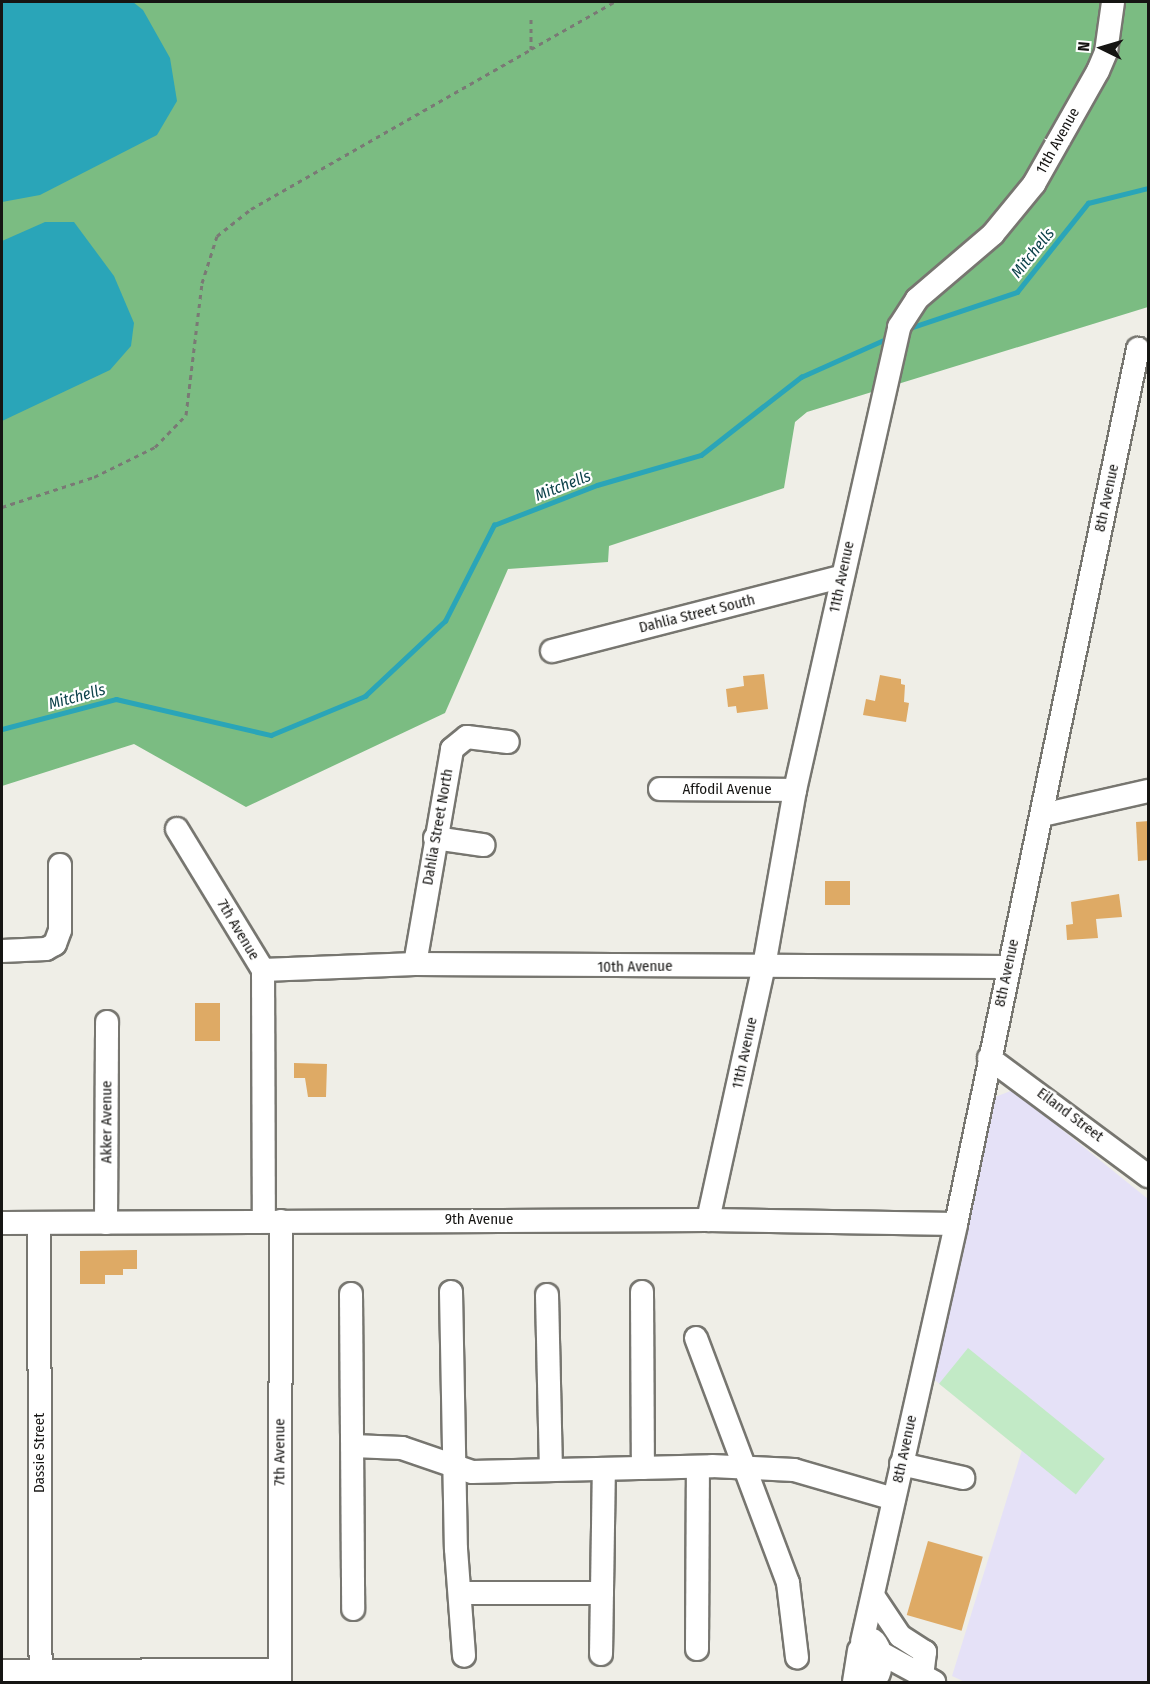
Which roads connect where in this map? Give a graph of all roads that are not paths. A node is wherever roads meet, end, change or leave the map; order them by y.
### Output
1 (1113, 2) edge
2 (1138, 349) dead end
3 (842, 577) junction
4 (552, 651) dead end
5 (508, 742) dead end
6 (660, 789) dead end
7 (795, 790) junction
8 (1149, 791) edge
9 (1042, 815) junction
10 (177, 829) dead end
11 (435, 838) junction
12 (483, 845) dead end
13 (60, 865) dead end
14 (2, 951) edge
15 (415, 964) junction
16 (764, 966) junction
17 (1008, 967) junction
18 (263, 970) junction
19 (107, 1022) dead end
20 (989, 1058) junction
21 (1149, 1176) edge
22 (708, 1220) junction
23 (272, 1221) junction
24 (2, 1223) edge
25 (39, 1223) junction
26 (106, 1223) junction
27 (956, 1224) junction
28 (451, 1292) dead end
29 (642, 1292) dead end
30 (351, 1294) dead end
31 (547, 1294) dead end
32 (696, 1338) dead end
33 (352, 1446) junction
34 (901, 1464) junction
35 (698, 1467) junction
36 (454, 1468) junction
37 (643, 1468) junction
38 (746, 1468) junction
39 (604, 1469) junction
40 (551, 1470) junction
41 (963, 1478) dead end
42 (894, 1499) junction
43 (460, 1593) junction
44 (602, 1593) junction
45 (874, 1597) junction
46 (353, 1609) dead end
47 (697, 1648) dead end
48 (870, 1648) junction
49 (601, 1654) dead end
50 (464, 1656) dead end
51 (797, 1657) dead end
52 (2, 1671) edge
53 (279, 1676) edge
54 (42, 1677) edge
55 (928, 1680) edge
56 (854, 1683) edge
57 (865, 1683) edge

1 - 3 street, 11th Avenue
2 - 9 street, 8th Avenue
3 - 4 street, Dahlia Street South
3 - 7 street, 11th Avenue
5 - 11 street, Dahlia Street North
6 - 7 street, Affodil Avenue
7 - 16 street, 11th Avenue
8 - 9 street
9 - 17 street, 8th Avenue
10 - 18 street, 7th Avenue
11 - 12 street
11 - 15 street, Dahlia Street North
13 - 14 street
15 - 16 street, 10th Avenue
15 - 18 street, 10th Avenue
16 - 17 street, 10th Avenue
16 - 22 street, 11th Avenue
17 - 20 street, 8th Avenue
18 - 23 street, 7th Avenue
19 - 26 street, Akker Avenue
20 - 21 street, Eiland Street
20 - 27 street, 8th Avenue
22 - 23 street, 9th Avenue
22 - 27 street, 9th Avenue
23 - 26 street, 9th Avenue
23 - 53 street, 7th Avenue
24 - 25 street, 9th Avenue
25 - 26 street, 9th Avenue
25 - 54 street, Dassie Street
27 - 34 street, 8th Avenue
28 - 36 street
29 - 37 street
30 - 33 street
31 - 40 street
32 - 38 street
33 - 36 street
33 - 46 street
34 - 41 street
34 - 42 street, 8th Avenue
35 - 37 street
35 - 38 street
35 - 47 street
36 - 40 street
36 - 43 street
37 - 39 street
38 - 42 street
38 - 51 street
39 - 40 street
39 - 44 street
42 - 45 street, 8th Avenue
43 - 44 street
43 - 50 street
44 - 49 street
45 - 48 street, 8th Avenue
45 - 55 street
48 - 55 street
48 - 56 street, 8th Avenue
48 - 57 street, 8th Avenue
52 - 54 street
53 - 54 street

